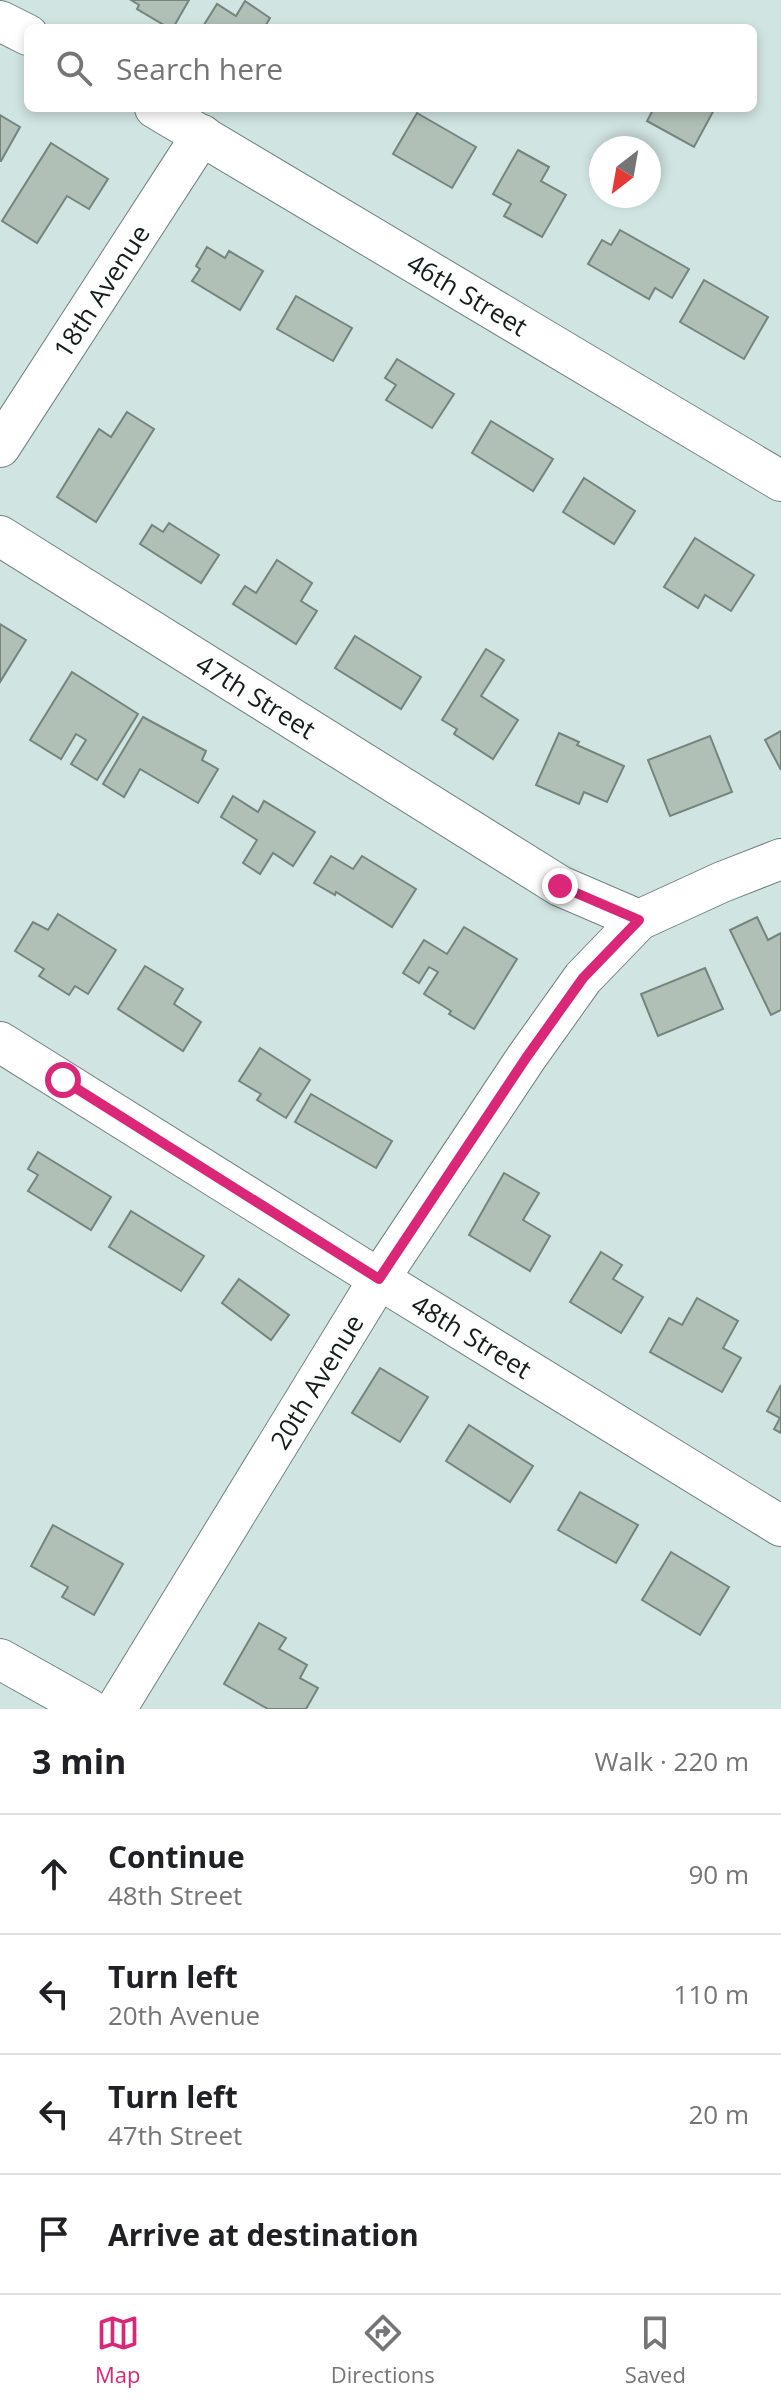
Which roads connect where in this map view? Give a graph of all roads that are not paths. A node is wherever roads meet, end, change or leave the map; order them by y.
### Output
1 (0, 21) edge
2 (24, 33) edge
3 (162, 112) edge
4 (202, 135) junction
5 (0, 447) edge
6 (781, 481) edge
7 (0, 536) edge
8 (781, 859) edge
9 (639, 920) junction
10 (0, 1042) edge
11 (379, 1279) junction
12 (781, 1526) edge
13 (0, 1659) edge
14 (89, 1709) edge
15 (116, 1709) edge

1 - 2 street
3 - 4 street, 46th Street
4 - 5 street, 18th Avenue
4 - 6 street, 46th Street
7 - 9 street, 47th Street
8 - 9 street, 20th Avenue
9 - 11 street, 20th Avenue
10 - 11 street, 48th Street
11 - 12 street, 48th Street
11 - 15 street, 20th Avenue
13 - 14 street

